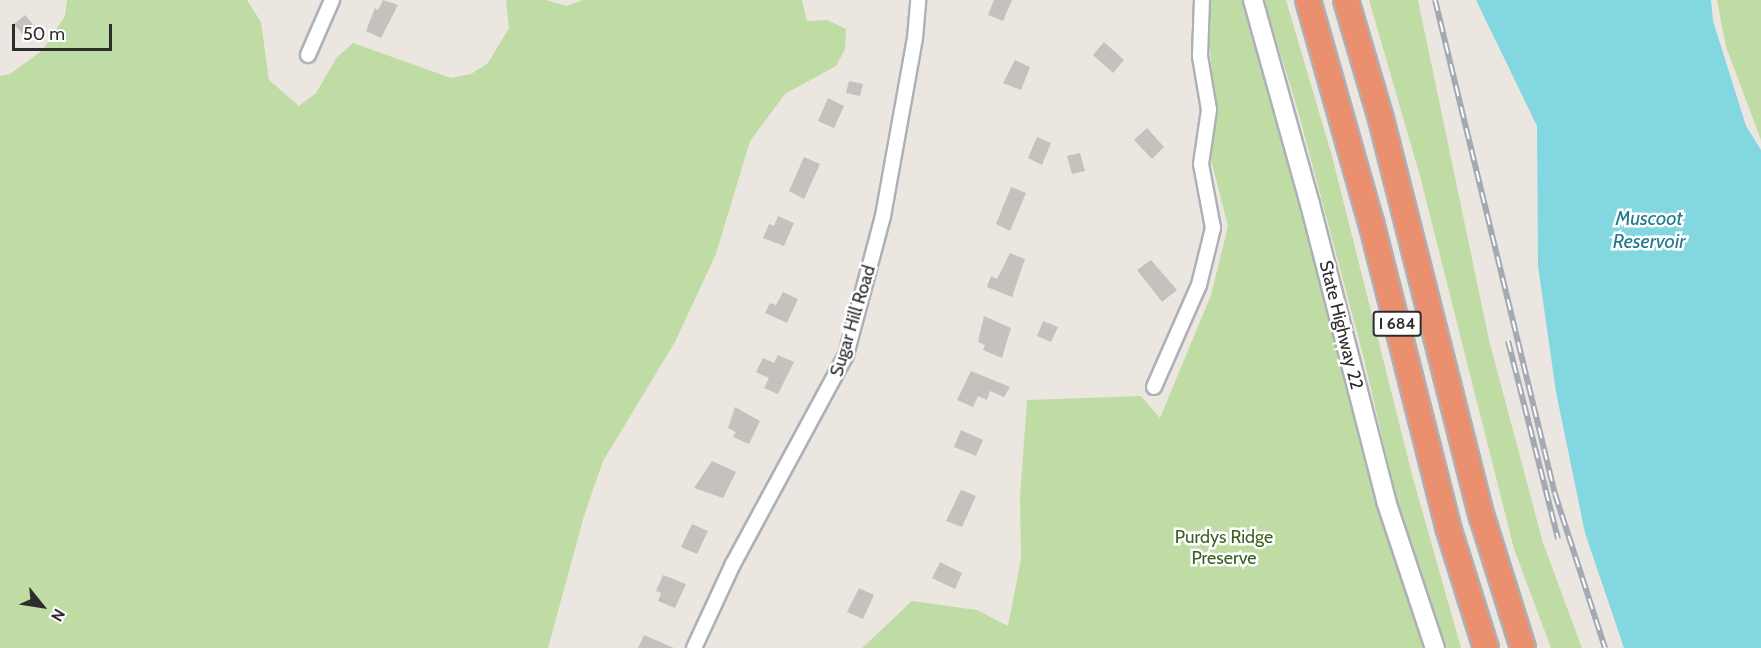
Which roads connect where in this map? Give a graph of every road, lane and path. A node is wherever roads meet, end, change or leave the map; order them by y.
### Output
1 (332, 0) edge
2 (918, 0) edge
3 (1202, 0) edge
4 (1252, 0) edge
5 (1308, 0) edge
6 (1346, 0) edge
7 (308, 55) dead end
8 (1154, 387) dead end
9 (694, 648) edge
10 (1435, 648) edge
11 (1486, 648) edge
12 (1523, 648) edge

1 - 7 street
2 - 9 street, Sugar Hill Road
3 - 8 street
4 - 10 main road, State Highway 22
5 - 11 highway, I 684
6 - 12 highway, I 684

